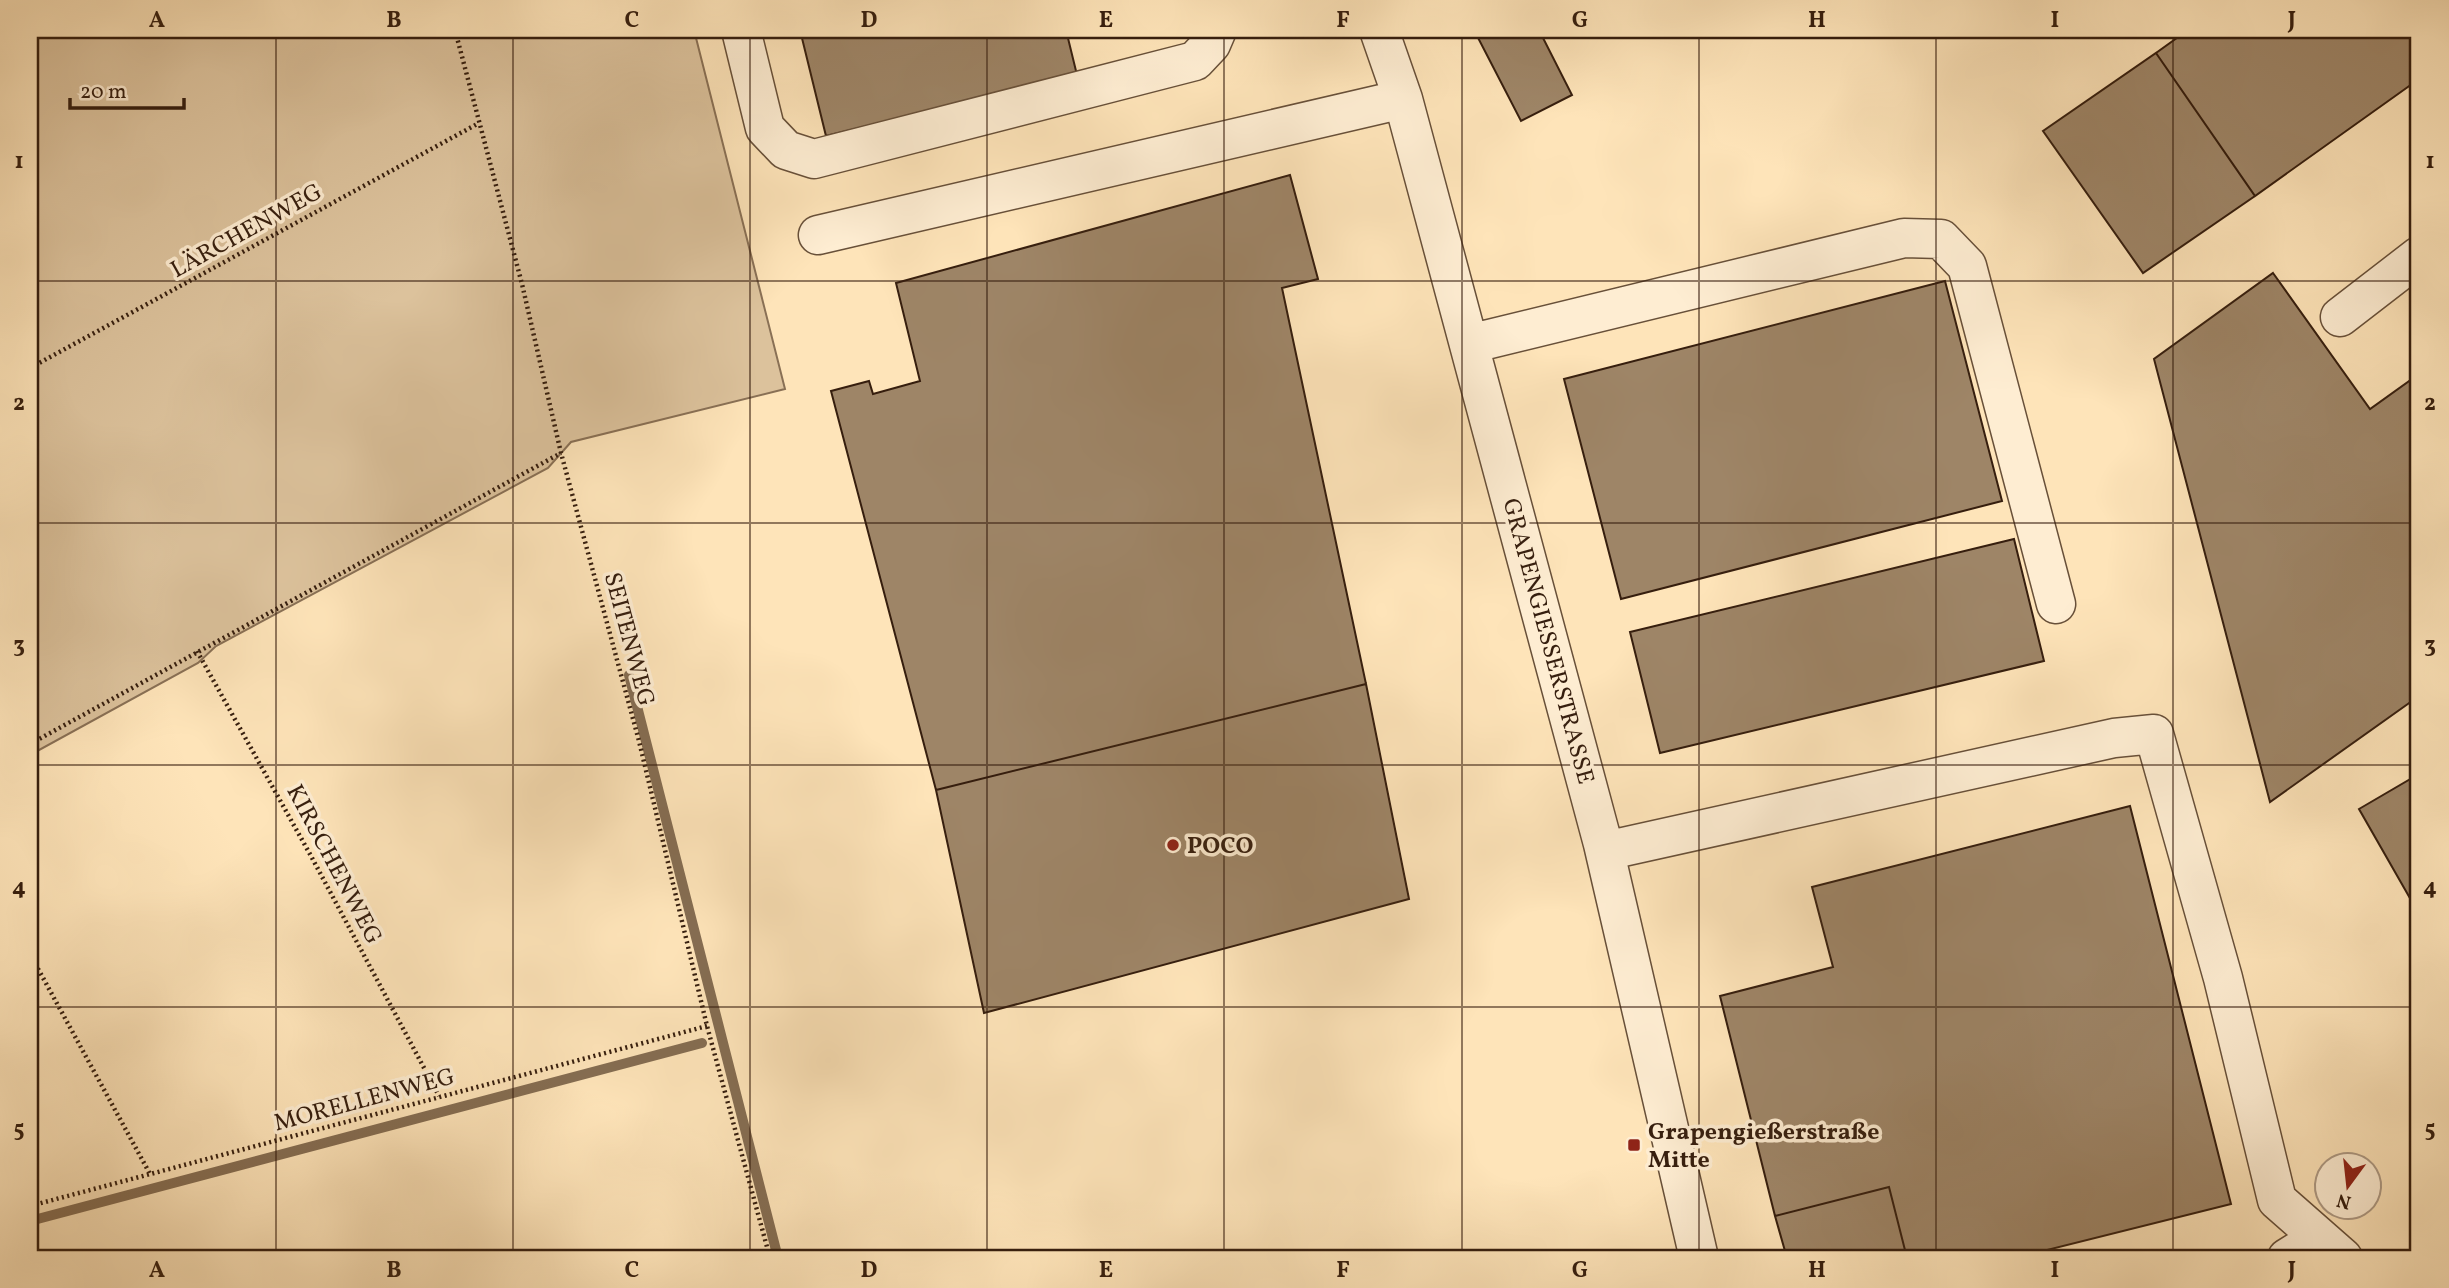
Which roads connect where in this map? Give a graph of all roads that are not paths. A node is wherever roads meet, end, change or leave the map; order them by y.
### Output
1 (741, 30) edge
2 (1217, 30) edge
3 (1379, 30) edge
4 (1403, 99) junction
5 (818, 235) dead end
6 (2419, 257) edge
7 (2340, 317) dead end
8 (1469, 344) junction
9 (2056, 604) dead end
10 (1605, 851) junction
11 (2331, 1248) edge
12 (1699, 1258) edge
13 (2287, 1258) edge

1 - 2 street
3 - 4 street, GRAPENGIESSERSTRASSE
4 - 5 street
4 - 8 street, GRAPENGIESSERSTRASSE
6 - 7 street
8 - 9 street
8 - 10 street, GRAPENGIESSERSTRASSE
10 - 11 street
10 - 12 street, GRAPENGIESSERSTRASSE
11 - 13 street

